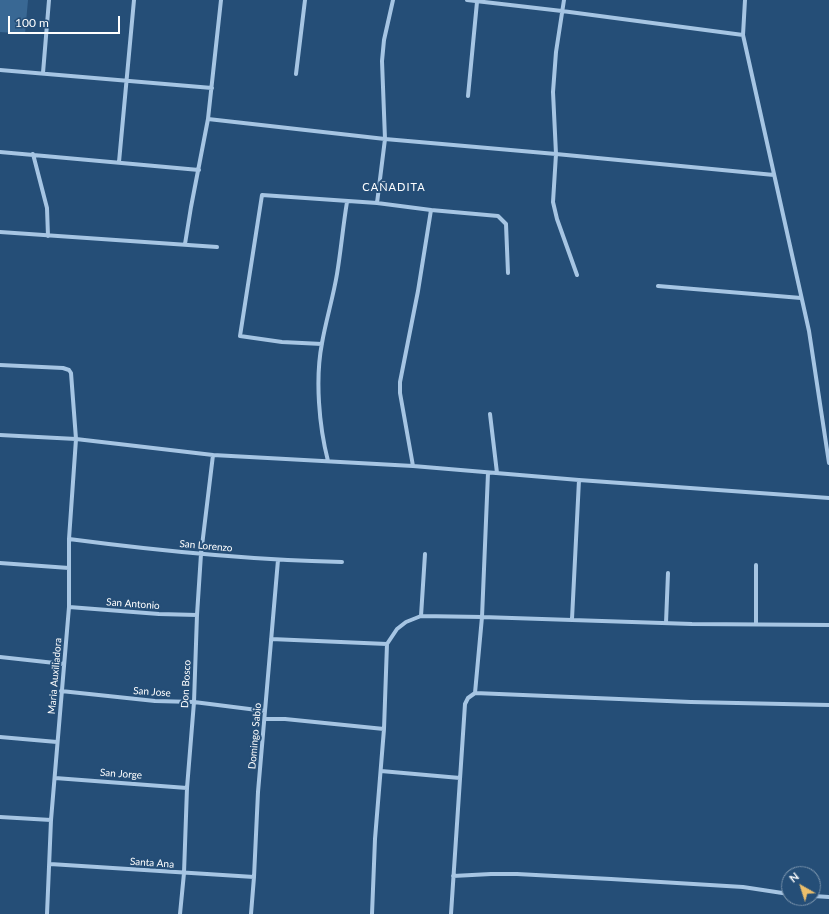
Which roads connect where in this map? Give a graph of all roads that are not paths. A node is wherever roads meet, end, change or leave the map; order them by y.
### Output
1 (48, 0) edge
2 (134, 0) edge
3 (221, 0) edge
4 (305, 0) edge
5 (393, 0) edge
6 (467, 0) edge
7 (564, 0) edge
8 (745, 0) edge
9 (477, 2) junction
10 (562, 11) junction
11 (743, 35) junction
12 (0, 70) edge
13 (43, 73) junction
14 (296, 74) dead end
15 (128, 81) junction
16 (212, 88) junction
17 (468, 96) dead end
18 (208, 119) junction
19 (385, 139) junction
20 (0, 152) edge
21 (33, 154) junction
22 (556, 154) junction
23 (119, 162) junction
24 (199, 170) junction
25 (774, 175) junction
26 (346, 202) junction
27 (377, 203) junction
28 (431, 210) junction
29 (0, 232) edge
30 (48, 236) junction
31 (186, 244) junction
32 (217, 247) dead end
33 (508, 273) dead end
34 (577, 275) dead end
35 (658, 286) dead end
36 (801, 298) junction
37 (322, 344) junction
38 (0, 365) edge
39 (490, 414) dead end
40 (0, 434) edge
41 (76, 439) junction
42 (213, 455) junction
43 (328, 461) junction
44 (829, 463) edge
45 (413, 466) junction
46 (488, 473) junction
47 (498, 473) junction
48 (579, 480) junction
49 (829, 498) edge
50 (69, 539) junction
51 (201, 554) junction
52 (425, 554) dead end
53 (278, 560) junction
54 (342, 562) dead end
55 (0, 563) edge
56 (756, 565) dead end
57 (69, 568) junction
58 (668, 573) dead end
59 (69, 607) junction
60 (197, 615) junction
61 (421, 616) junction
62 (482, 617) junction
63 (572, 619) junction
64 (666, 622) junction
65 (756, 624) junction
66 (829, 625) edge
67 (271, 639) junction
68 (387, 644) junction
69 (0, 657) edge
70 (64, 664) junction
71 (61, 692) junction
72 (475, 694) junction
73 (194, 702) junction
74 (829, 705) edge
75 (265, 711) junction
76 (265, 718) junction
77 (384, 729) junction
78 (0, 737) edge
79 (57, 742) junction
80 (381, 771) junction
81 (55, 778) junction
82 (460, 778) junction
83 (186, 788) junction
84 (0, 817) edge
85 (51, 820) junction
86 (50, 864) junction
87 (184, 873) junction
88 (453, 876) junction
89 (254, 877) junction
90 (781, 893) edge
91 (47, 914) edge
92 (180, 914) edge
93 (251, 914) edge
94 (372, 914) edge
95 (451, 914) edge

1 - 13 street
2 - 15 street
3 - 16 street
4 - 14 street
5 - 19 street
6 - 9 street
7 - 10 street
8 - 11 street
9 - 10 street
9 - 17 street
10 - 11 street
10 - 22 street
11 - 25 street
12 - 13 street
13 - 15 street
15 - 16 street
15 - 23 street
16 - 18 street
18 - 19 street
18 - 24 street
19 - 22 street
19 - 27 street
20 - 21 street
21 - 23 street
21 - 30 street
22 - 25 street
22 - 34 street
23 - 24 street
24 - 31 street
25 - 36 street
26 - 27 street
26 - 37 street
26 - 37 street
27 - 28 street
28 - 33 street
28 - 45 street
29 - 30 street
30 - 31 street
31 - 32 street
35 - 36 street
36 - 44 street
37 - 43 street
38 - 41 street, Maria Auxiliadora
39 - 47 street
40 - 41 street
41 - 42 street
41 - 50 street, Maria Auxiliadora
42 - 43 street
42 - 51 street, Don Bosco
43 - 45 street
45 - 46 street
46 - 47 street
46 - 62 street
47 - 48 street
48 - 49 street
48 - 63 street
50 - 51 street, San Lorenzo
50 - 57 street, Maria Auxiliadora
51 - 53 street, San Lorenzo
51 - 60 street, Don Bosco
52 - 61 street
53 - 54 street, San Lorenzo
53 - 67 street, Domingo Sabio
55 - 57 street
56 - 65 street
57 - 59 street, Maria Auxiliadora
58 - 64 street
59 - 60 street, San Antonio
59 - 70 street, Maria Auxiliadora
60 - 73 street, Don Bosco
61 - 62 street
61 - 68 street
62 - 63 street
62 - 72 street
63 - 64 street
64 - 65 street
65 - 66 street
67 - 68 street
67 - 75 street, Domingo Sabio
68 - 77 street
69 - 70 street
70 - 71 street, Maria Auxiliadora
71 - 73 street, San Jose
71 - 79 street, Maria Auxiliadora
72 - 74 street
72 - 82 street
73 - 75 street, San Jose
73 - 83 street, Don Bosco
75 - 76 street, Domingo Sabio
76 - 77 street
76 - 89 street, Domingo Sabio
77 - 80 street
78 - 79 street
79 - 81 street, Maria Auxiliadora
80 - 82 street
80 - 94 street
81 - 83 street, San Jorge
81 - 85 street, Maria Auxiliadora
82 - 88 street
83 - 87 street, Don Bosco
84 - 85 street
85 - 86 street, Maria Auxiliadora
86 - 87 street, Santa Ana
86 - 91 street, Maria Auxiliadora
87 - 89 street, Santa Ana
87 - 92 street, Don Bosco
88 - 90 street
88 - 95 street
89 - 93 street, Domingo Sabio

